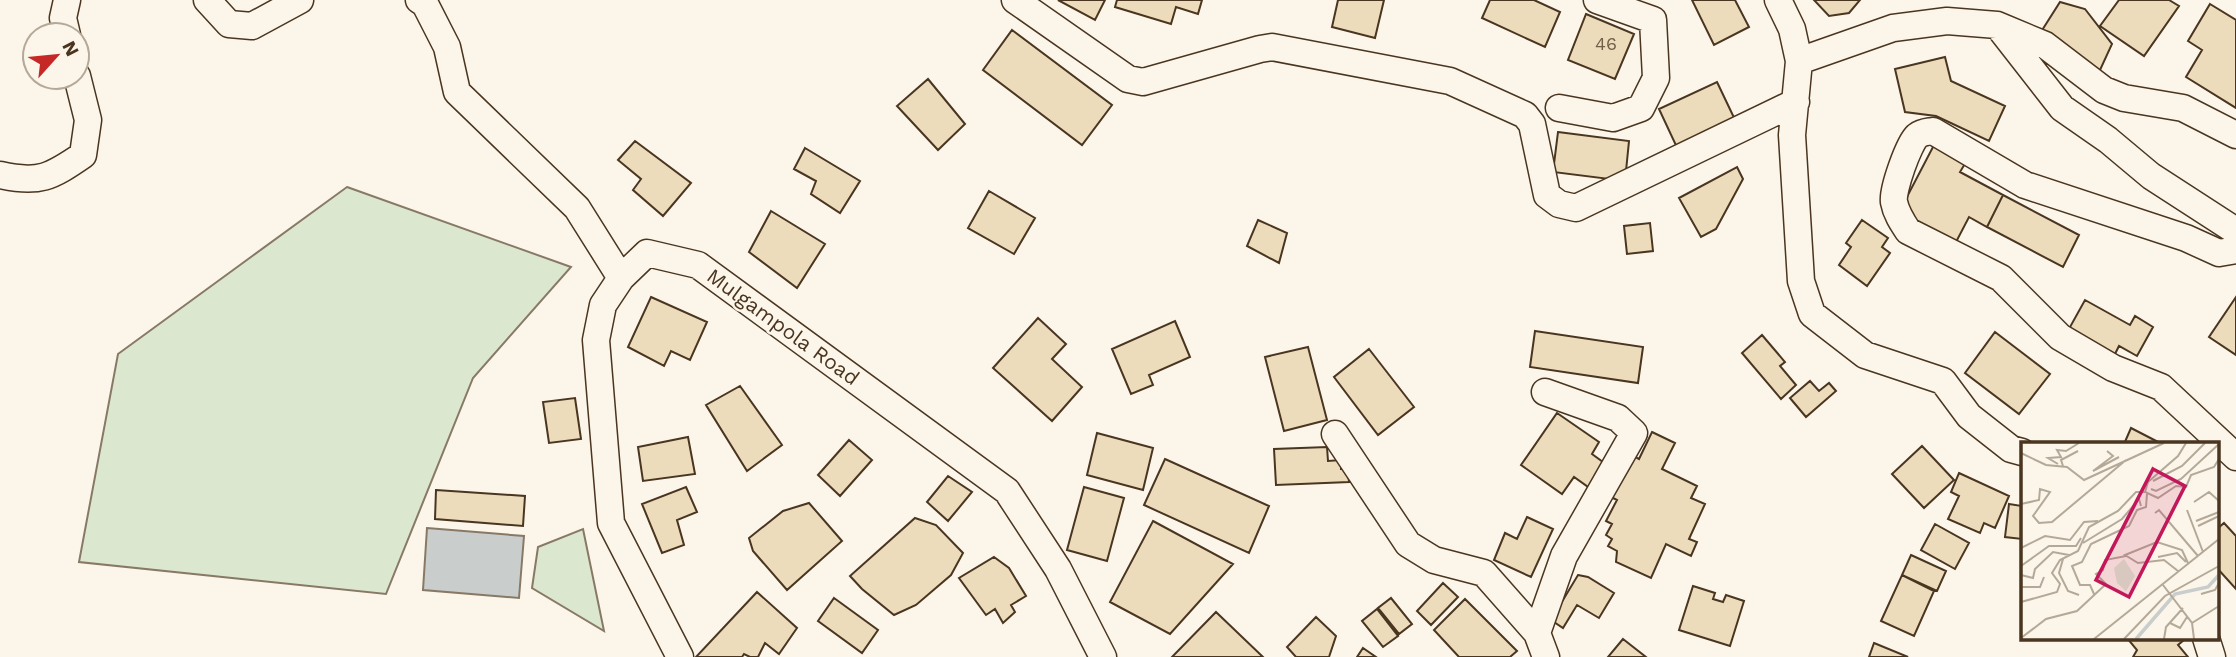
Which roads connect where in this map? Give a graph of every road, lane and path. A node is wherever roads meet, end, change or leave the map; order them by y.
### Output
1 (67, 0) edge
2 (207, 0) edge
3 (300, 0) edge
4 (419, 0) edge
5 (1015, 0) edge
6 (1597, 0) edge
7 (1778, 0) edge
8 (64, 21) edge
9 (1997, 25) junction
10 (1799, 61) junction
11 (81, 91) edge
12 (1796, 102) junction
13 (1559, 108) dead end
14 (2236, 135) edge
15 (0, 175) edge
16 (2236, 231) edge
17 (2236, 250) edge
18 (621, 278) junction
19 (1545, 392) dead end
20 (1335, 433) dead end
21 (2021, 452) edge
22 (2236, 457) edge
23 (2207, 640) edge
24 (1541, 645) edge
25 (680, 657) edge
26 (1103, 657) edge
27 (2212, 657) edge

1 - 8 street
2 - 3 street
4 - 18 street
5 - 12 street
6 - 13 street
7 - 10 street
9 - 10 street
9 - 14 street
9 - 16 street
10 - 12 street
11 - 15 street
12 - 21 street
17 - 22 street
18 - 25 street, Mulgampola Road
18 - 26 street, Mulgampola Road
19 - 24 street
20 - 24 street
23 - 27 street

